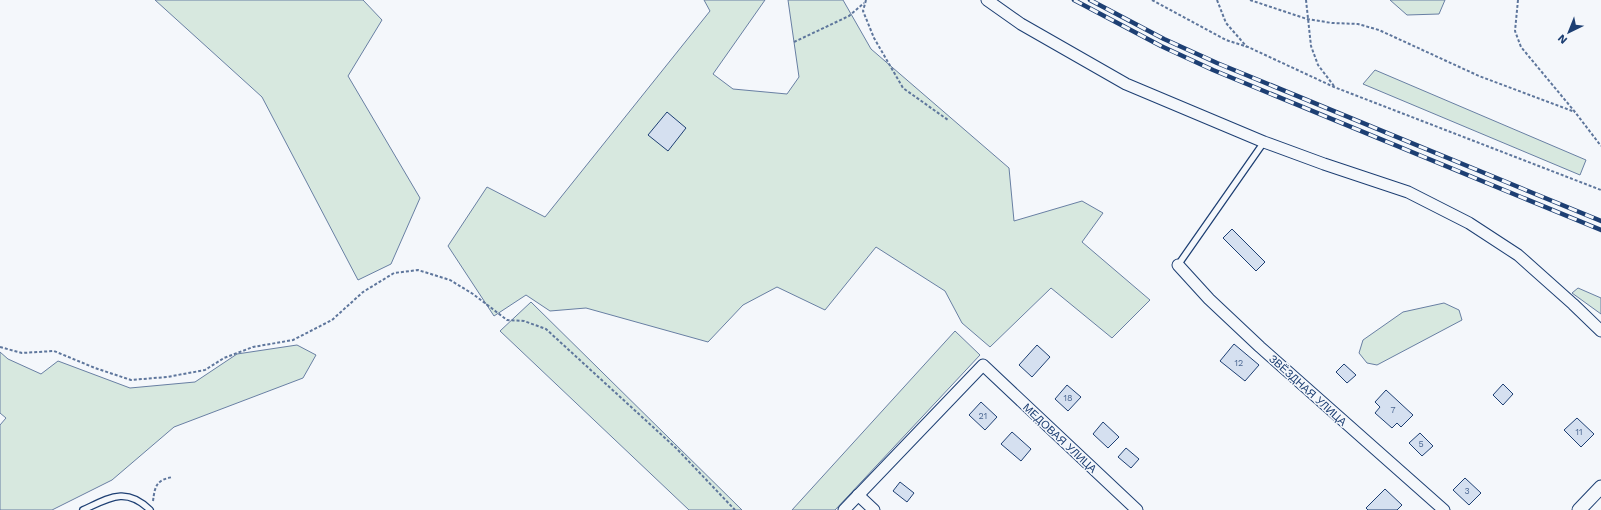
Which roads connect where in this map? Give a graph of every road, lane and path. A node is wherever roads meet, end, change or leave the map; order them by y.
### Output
1 (987, 0) edge
2 (1152, 0) edge
3 (1217, 0) edge
4 (1250, 0) edge
5 (1306, 0) edge
6 (1518, 0) edge
7 (866, 1) edge
8 (1307, 19) junction
9 (794, 42) dead end
10 (1248, 47) junction
11 (1334, 87) junction
12 (1575, 112) junction
13 (948, 120) dead end
14 (1264, 142) junction
15 (1601, 146) edge
16 (1601, 190) edge
17 (1178, 265) joint
18 (1601, 331) edge
19 (0, 347) edge
20 (173, 477) dead end
21 (1601, 487) edge
22 (858, 495) junction
23 (151, 507) edge
24 (83, 510) edge
25 (735, 510) edge
26 (844, 510) edge
27 (874, 510) edge
28 (1137, 510) edge
29 (1444, 510) edge
30 (1578, 510) edge

1 - 14 street
2 - 10 path
3 - 10 path
4 - 8 path
5 - 8 path
6 - 12 path
7 - 9 path
7 - 13 path
8 - 11 path
8 - 12 path
10 - 11 path
11 - 16 path
12 - 15 path
14 - 17 lane
14 - 18 street
17 - 29 street, ЗВЁЗДНАЯ УЛИЦА
19 - 25 path
20 - 23 path
21 - 30 street
22 - 26 street
22 - 27 street
22 - 28 street, МЕДОВАЯ УЛИЦА
23 - 24 lane

